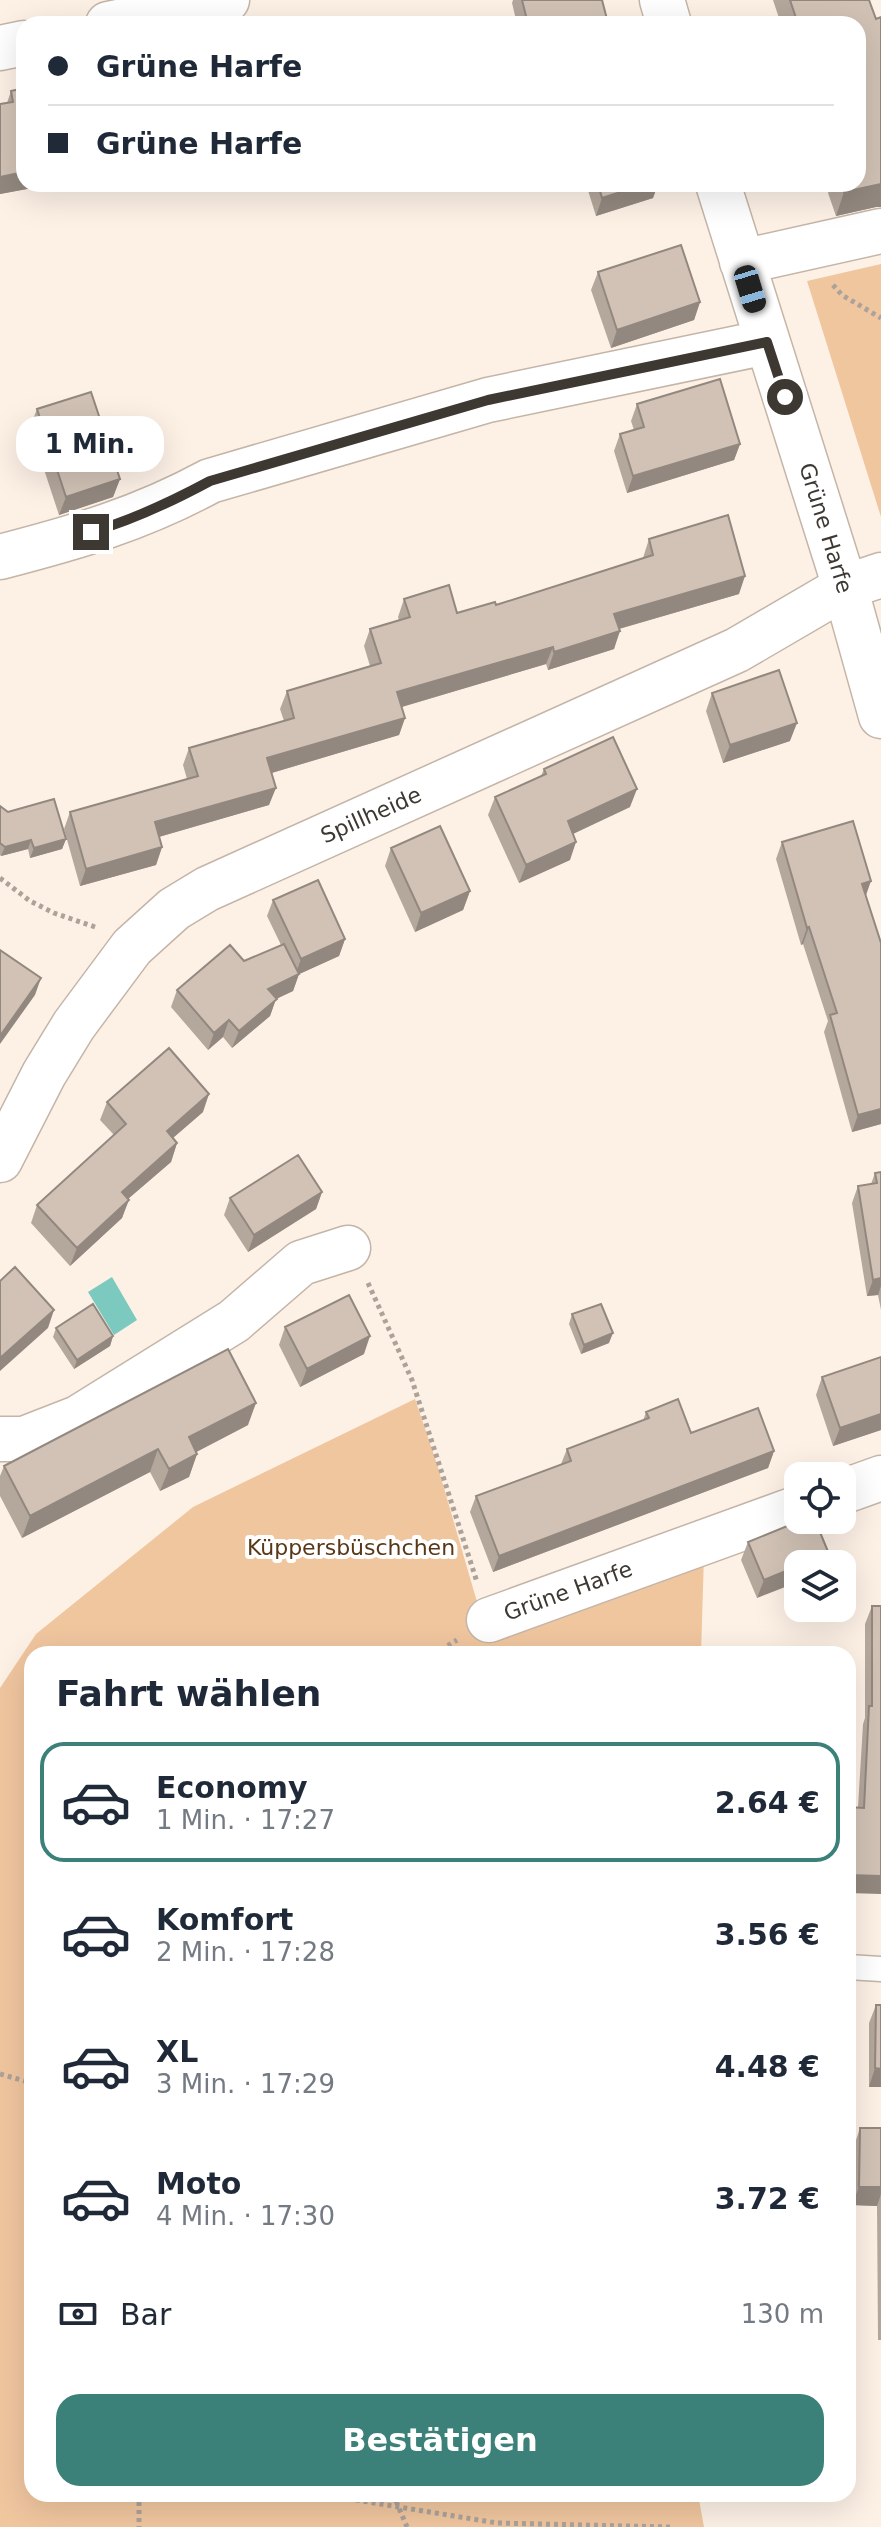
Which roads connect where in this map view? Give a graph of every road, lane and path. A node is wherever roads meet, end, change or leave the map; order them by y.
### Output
1 (227, 0) edge
2 (148, 16) edge
3 (720, 192) edge
4 (881, 231) edge
5 (742, 262) junction
6 (830, 282) dead end
7 (881, 318) edge
8 (767, 342) junction
9 (0, 557) edge
10 (863, 581) edge
11 (881, 716) edge
12 (0, 878) edge
13 (132, 947) junction
14 (0, 1160) edge
15 (348, 1248) joint
16 (0, 1439) edge
17 (881, 1478) edge
18 (856, 1487) edge
19 (784, 1513) edge
20 (489, 1620) joint
21 (856, 1967) edge
22 (881, 1969) edge
23 (0, 2074) edge
24 (24, 2081) edge
25 (139, 2502) edge
26 (368, 2502) edge
27 (396, 2502) edge
28 (398, 2507) junction
29 (139, 2527) edge
30 (407, 2527) edge
31 (670, 2527) edge

1 - 2 street
3 - 5 street, Grüne Harfe
4 - 5 street
5 - 8 street, Grüne Harfe
6 - 7 path
8 - 9 street
8 - 10 street, Grüne Harfe
10 - 11 street, Grüne Harfe
10 - 13 street, Spillheide
12 - 13 path
13 - 14 street, Spillheide
15 - 16 street
15 - 20 path, Grüne Harfe
17 - 18 street
19 - 20 street, Grüne Harfe
21 - 22 lane
23 - 24 path
25 - 29 path
26 - 28 path
27 - 28 path
28 - 30 path
28 - 31 path

